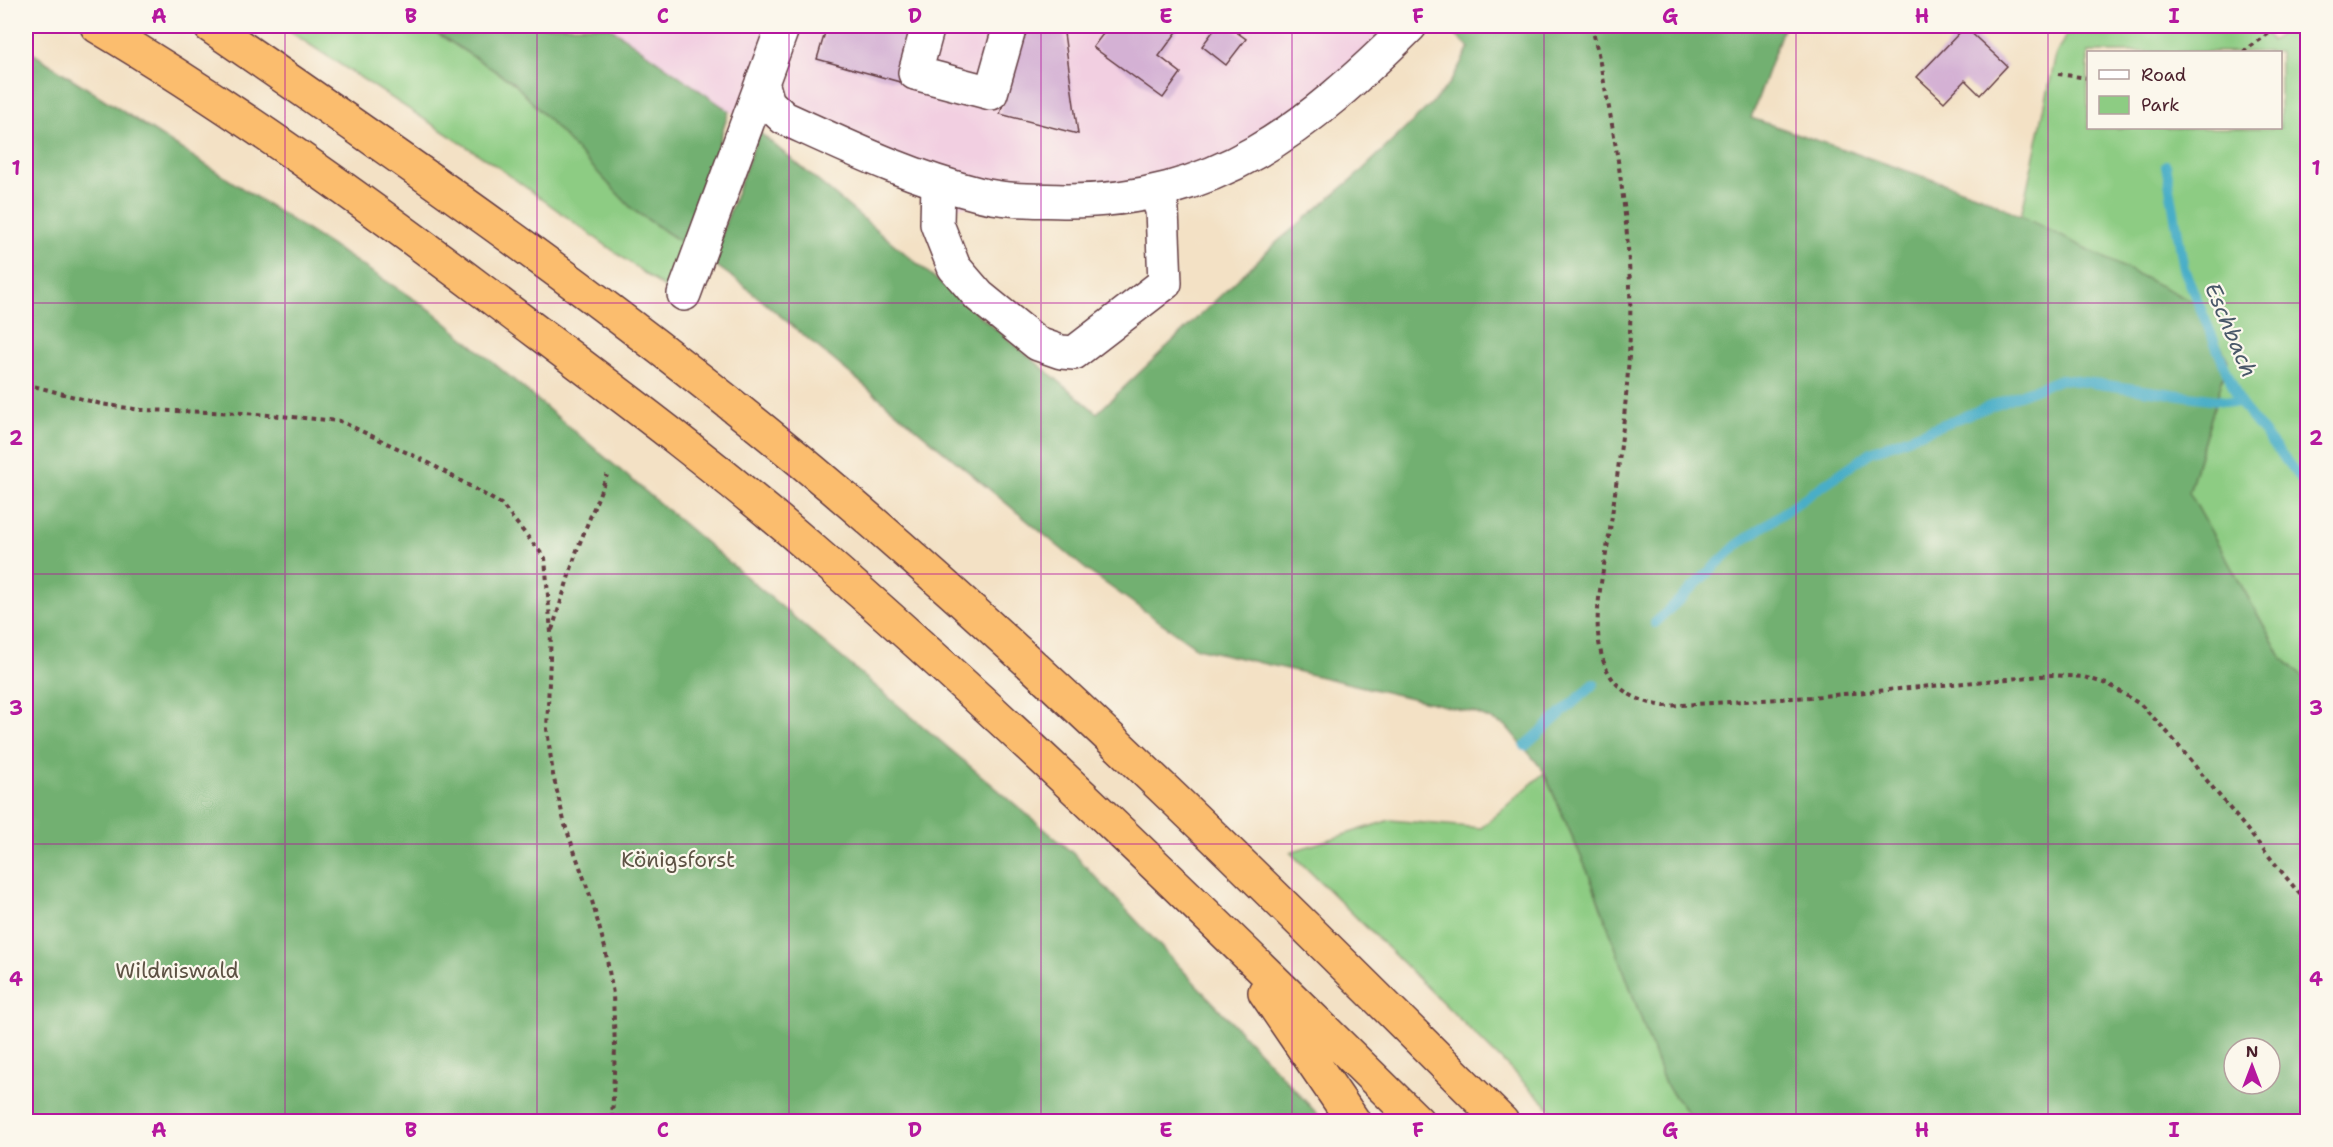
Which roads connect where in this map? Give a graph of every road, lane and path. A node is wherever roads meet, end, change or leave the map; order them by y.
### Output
1 (98, 26) edge
2 (210, 26) edge
3 (783, 26) edge
4 (928, 26) edge
5 (1010, 26) edge
6 (1410, 26) edge
7 (1592, 26) edge
8 (2279, 26) edge
9 (2244, 51) edge
10 (2058, 74) dead end
11 (2087, 78) edge
12 (762, 82) junction
13 (938, 183) junction
14 (1155, 192) junction
15 (684, 294) dead end
16 (26, 384) edge
17 (607, 475) dead end
18 (551, 633) junction
19 (2307, 904) edge
20 (1224, 931) junction
21 (612, 1122) edge
22 (1354, 1122) edge
23 (1418, 1122) edge
24 (1502, 1122) edge

1 - 20 highway
2 - 24 highway
3 - 12 street
4 - 5 street
6 - 14 street
7 - 19 path
8 - 9 path
10 - 11 path
12 - 13 street
12 - 15 street
13 - 14 street
13 - 14 street
16 - 18 path
17 - 18 path
18 - 21 path
20 - 22 highway
20 - 23 highway

